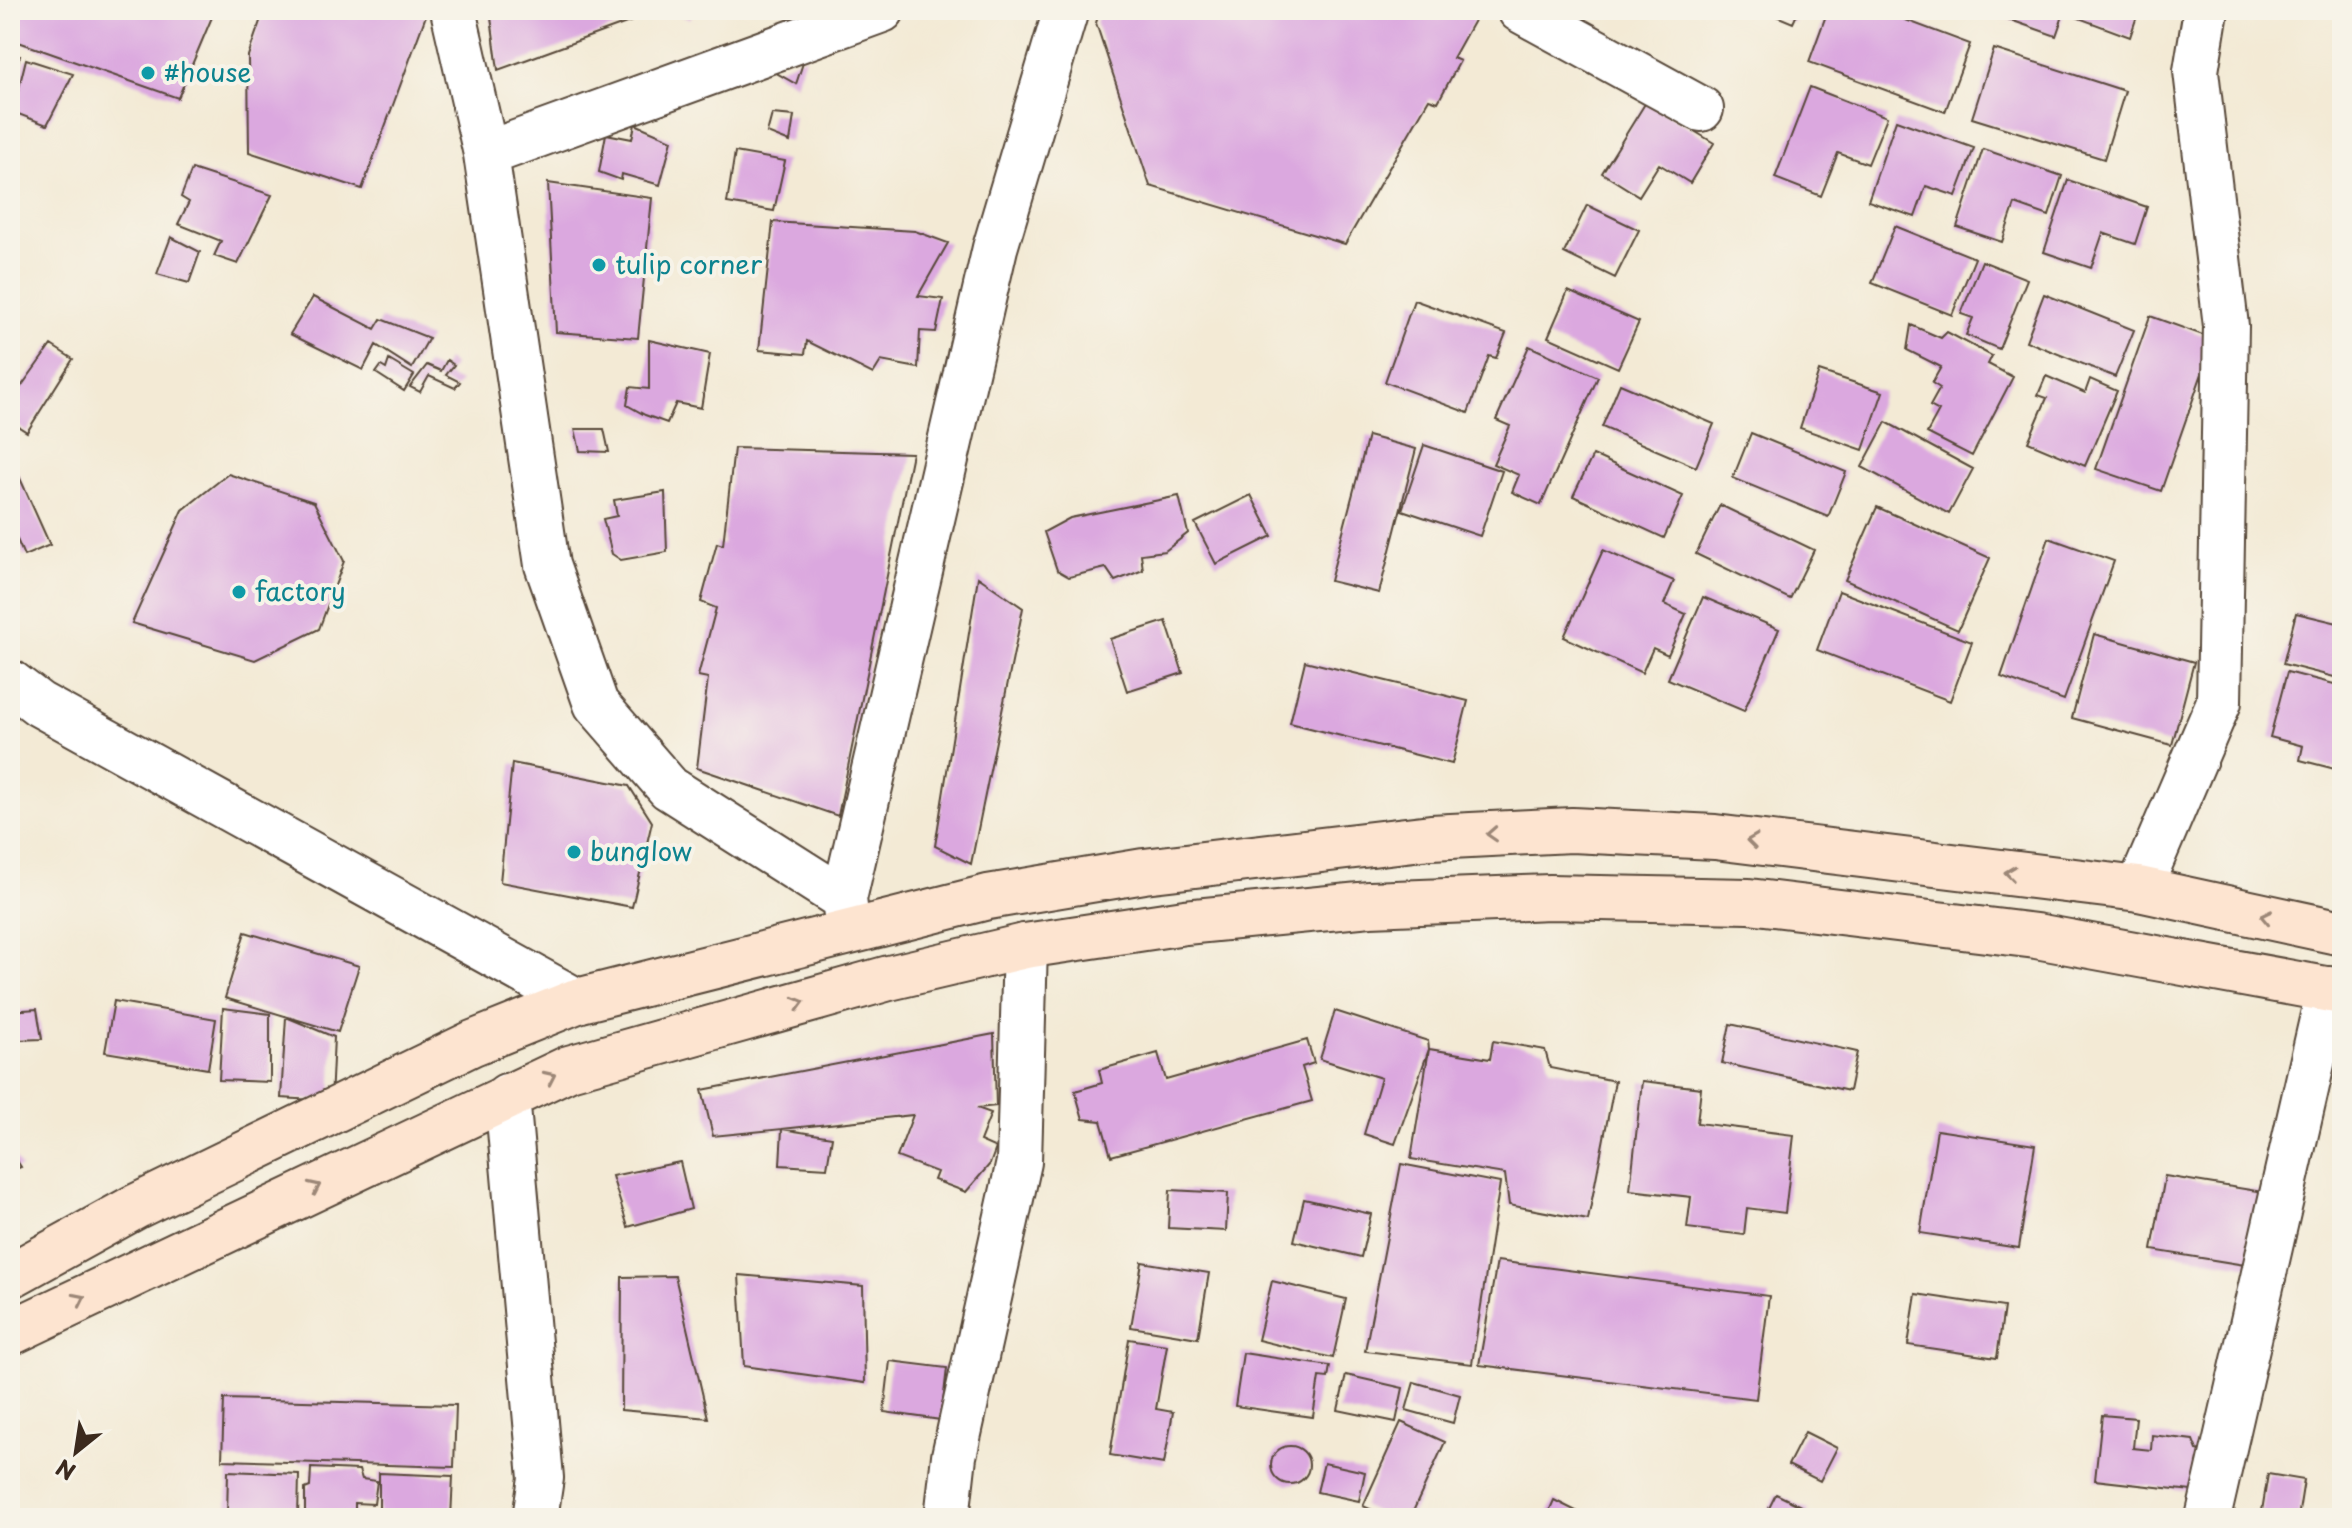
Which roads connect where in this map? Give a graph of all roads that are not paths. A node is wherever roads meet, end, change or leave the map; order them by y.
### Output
1 (453, 10) edge
2 (882, 10) edge
3 (1066, 10) edge
4 (1520, 10) edge
5 (2206, 10) edge
6 (1701, 109) dead end
7 (486, 154) junction
8 (10, 682) edge
9 (2139, 889) junction
10 (846, 915) junction
11 (2342, 933) edge
12 (1025, 946) junction
13 (2336, 991) edge
14 (577, 1001) junction
15 (507, 1096) junction
16 (10, 1276) edge
17 (10, 1333) edge
18 (535, 1518) edge
19 (947, 1518) edge
20 (2208, 1518) edge

1 - 7 street
2 - 7 street
3 - 10 street
4 - 6 street
5 - 9 street
7 - 10 street
8 - 14 street
9 -> 10 main road
11 -> 9 main road
10 - 14 main road
12 - 13 main road
15 -> 12 main road
12 - 19 street
13 - 20 street
14 - 16 main road
17 -> 15 main road
15 - 18 street

